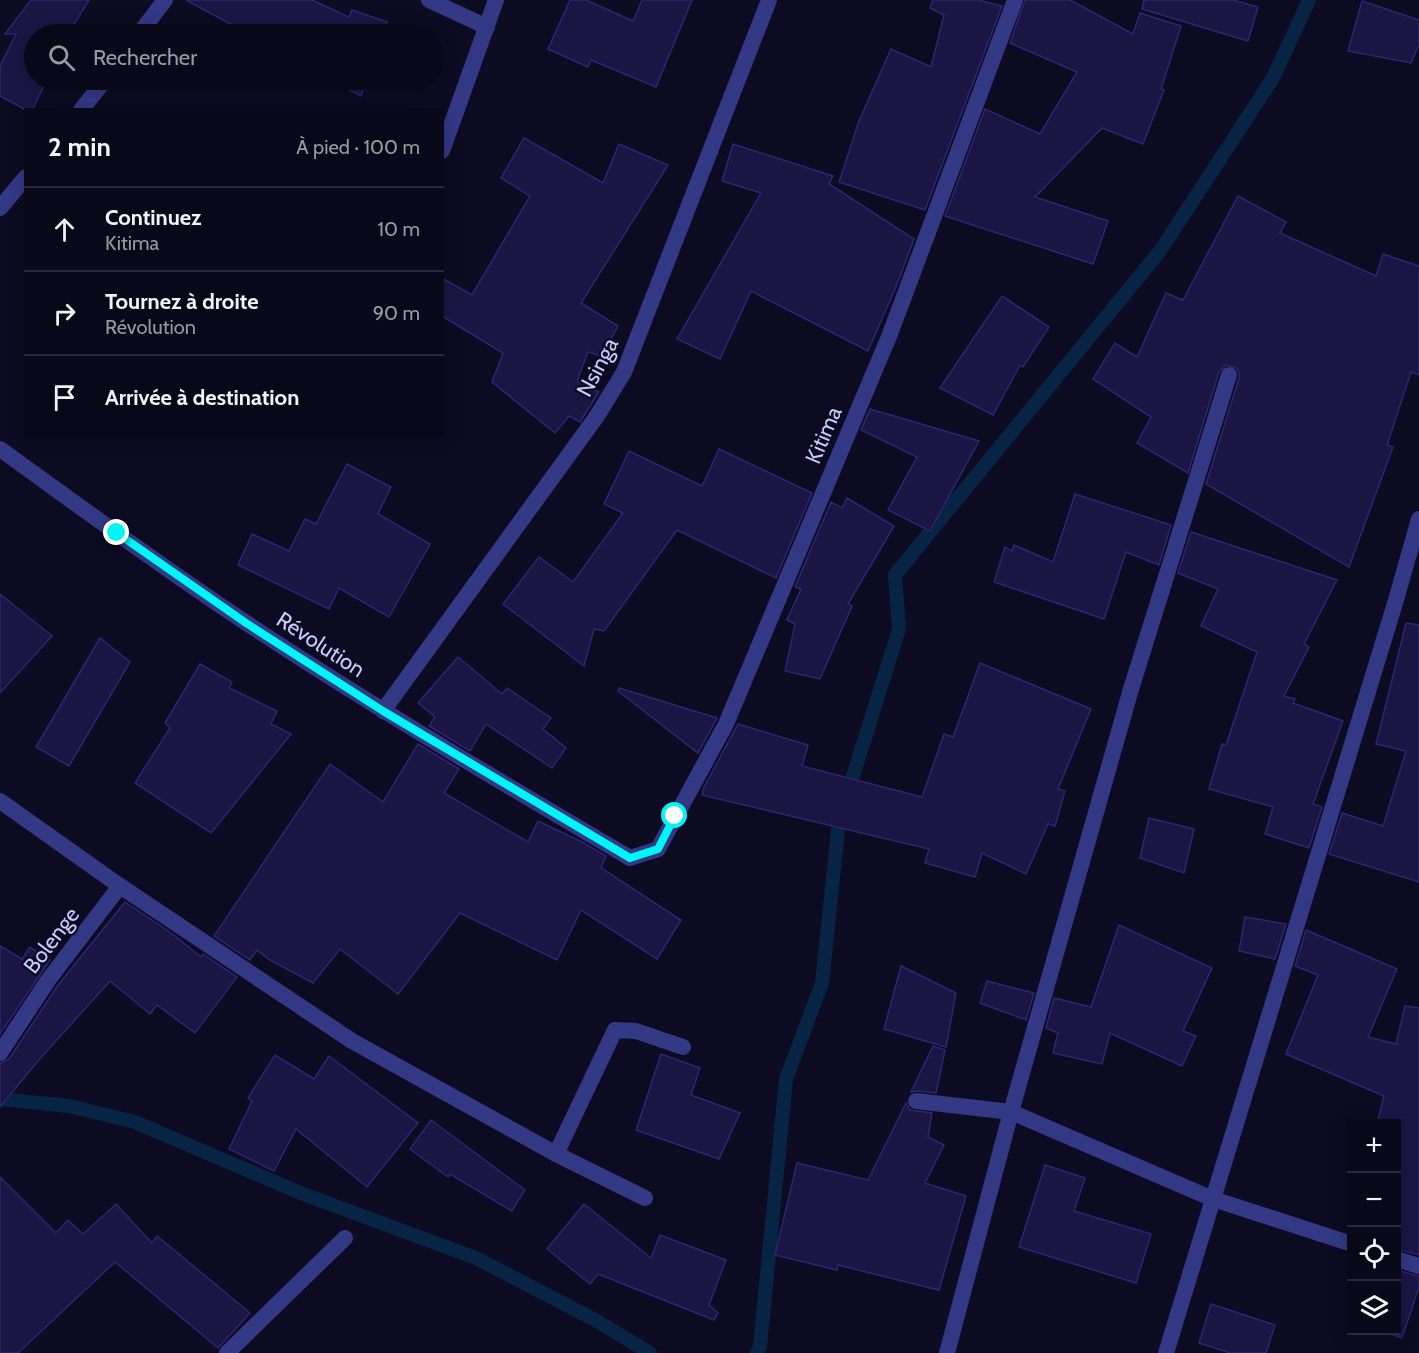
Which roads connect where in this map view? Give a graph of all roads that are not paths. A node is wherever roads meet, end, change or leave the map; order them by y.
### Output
1 (165, 0) edge
2 (429, 0) edge
3 (496, 0) edge
4 (768, 0) edge
5 (1015, 0) edge
6 (147, 24) edge
7 (487, 27) junction
8 (97, 90) edge
9 (83, 108) edge
10 (444, 145) edge
11 (24, 179) edge
12 (0, 208) edge
13 (1229, 375) dead end
14 (0, 449) edge
15 (1419, 519) edge
16 (383, 711) junction
17 (0, 801) edge
18 (630, 858) joint
19 (120, 886) junction
20 (683, 1047) dead end
21 (0, 1053) edge
22 (916, 1101) dead end
23 (1011, 1112) junction
24 (556, 1154) junction
25 (645, 1198) dead end
26 (1213, 1199) junction
27 (345, 1238) dead end
28 (1347, 1242) edge
29 (1401, 1261) edge
30 (1419, 1266) edge
31 (227, 1353) edge
32 (947, 1353) edge
33 (1166, 1353) edge

1 - 6 street
2 - 7 street
3 - 7 street
4 - 16 street, Nsinga
5 - 18 street, Kitima
7 - 10 street
8 - 9 street
11 - 12 street
13 - 23 street
14 - 16 street, Révolution
15 - 26 street
16 - 18 street, Révolution
17 - 19 street
19 - 21 street, Bolenge
19 - 24 street
20 - 24 street
22 - 23 street
23 - 26 street
23 - 32 street
24 - 25 street
26 - 28 street
26 - 33 street
27 - 31 street
29 - 30 street

